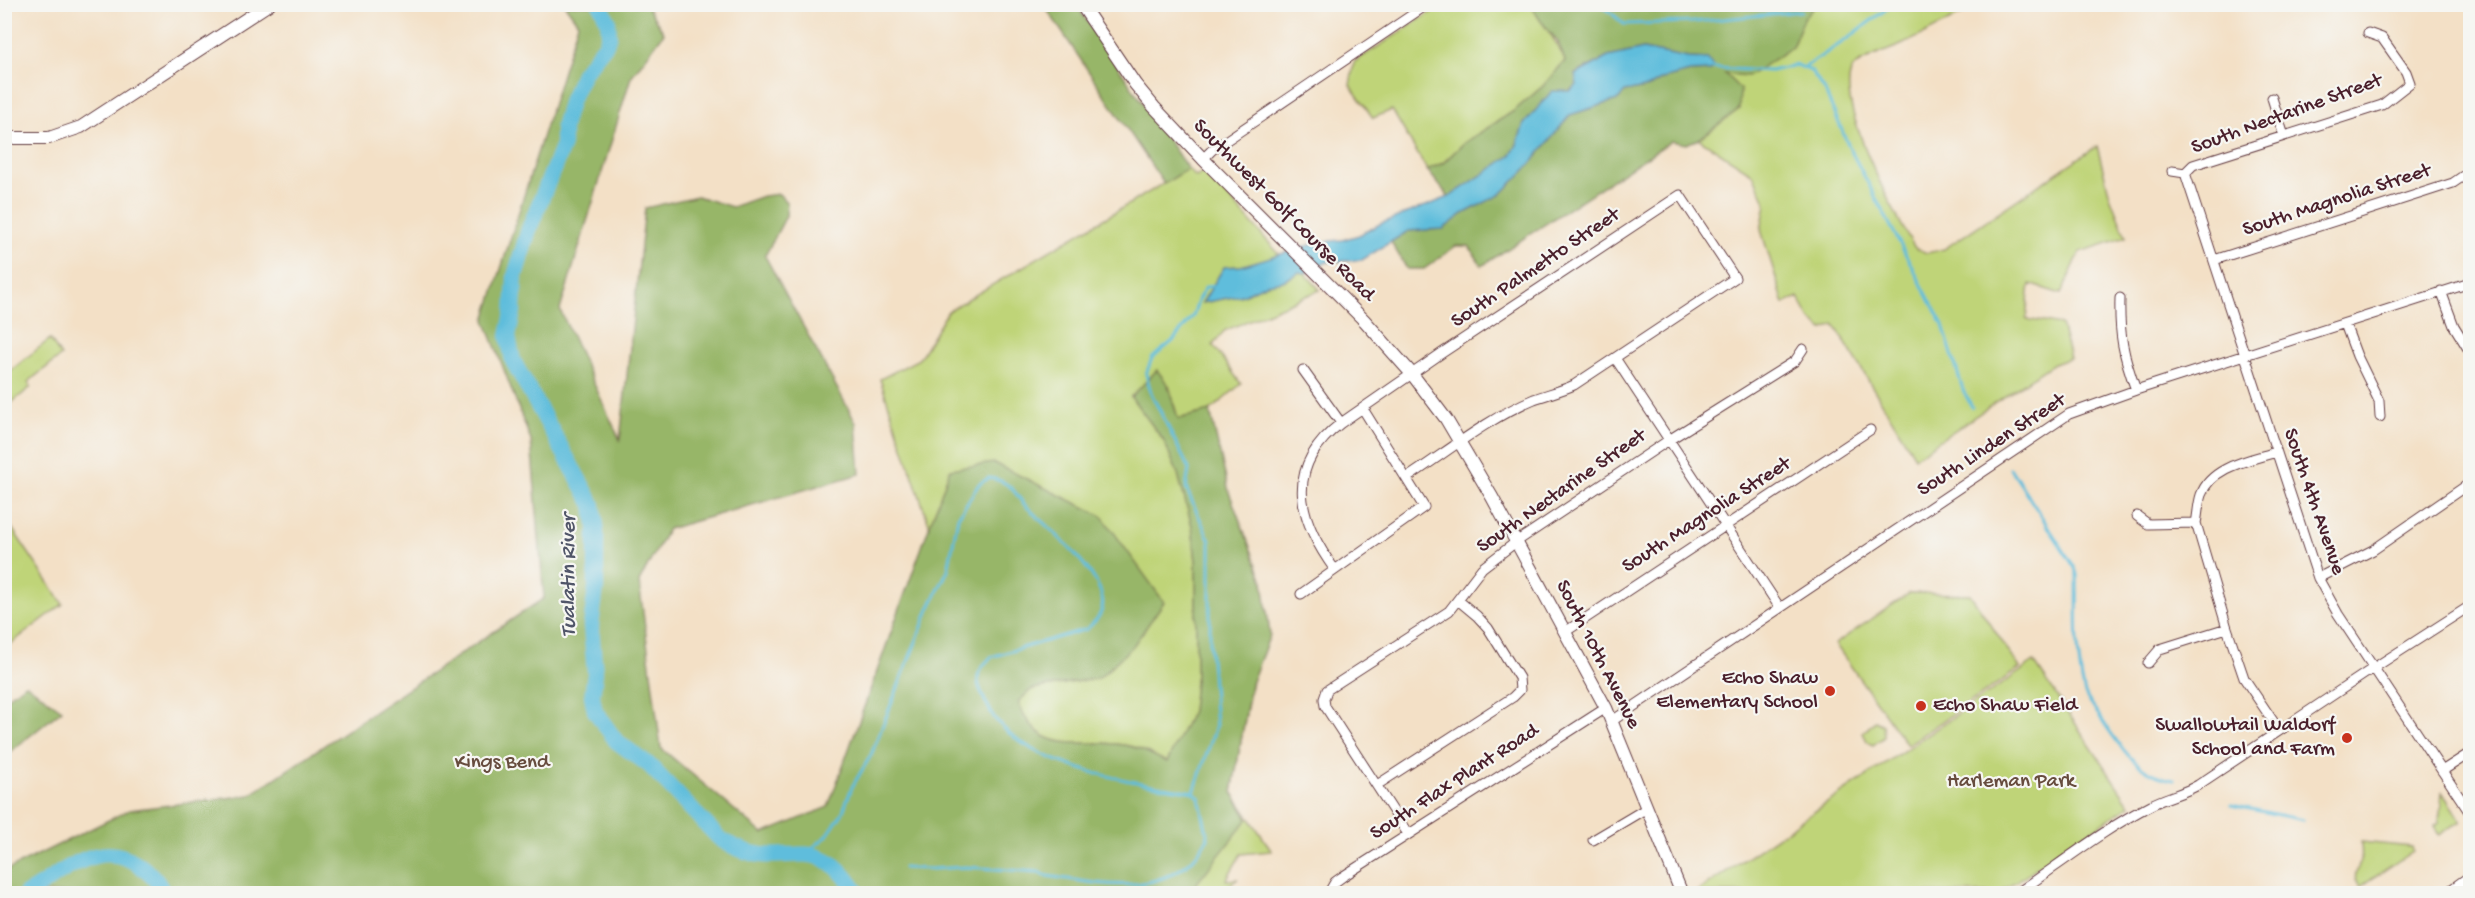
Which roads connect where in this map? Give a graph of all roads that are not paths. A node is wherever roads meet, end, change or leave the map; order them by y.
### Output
1 (269, 4) edge
2 (1081, 4) edge
3 (1428, 4) edge
4 (2368, 33) dead end
5 (2272, 98) dead end
6 (2284, 136) junction
7 (4, 138) edge
8 (1203, 159) junction
9 (2172, 171) dead end
10 (2469, 172) edge
11 (2185, 173) junction
12 (2214, 260) junction
13 (2470, 283) edge
14 (2441, 291) junction
15 (2120, 298) dead end
16 (2345, 324) junction
17 (1803, 350) dead end
18 (2470, 352) edge
19 (2244, 356) junction
20 (1615, 358) junction
21 (1303, 370) dead end
22 (1413, 374) junction
23 (2136, 390) junction
24 (1363, 408) junction
25 (2380, 417) dead end
26 (1341, 423) junction
27 (1870, 430) dead end
28 (1669, 440) junction
29 (1460, 442) junction
30 (2276, 452) junction
31 (1407, 478) junction
32 (2470, 483) edge
33 (2137, 516) dead end
34 (2196, 523) junction
35 (1726, 526) junction
36 (1516, 542) junction
37 (1335, 570) junction
38 (2318, 578) junction
39 (1301, 594) dead end
40 (1459, 601) junction
41 (2470, 606) edge
42 (1780, 608) junction
43 (2227, 628) junction
44 (1565, 632) junction
45 (2148, 663) dead end
46 (2374, 668) junction
47 (1606, 708) junction
48 (1612, 721) junction
49 (2279, 730) junction
50 (2470, 753) edge
51 (2442, 771) junction
52 (1377, 786) junction
53 (1647, 808) junction
54 (2470, 813) edge
55 (1408, 834) junction
56 (1593, 840) dead end
57 (2470, 876) edge
58 (1328, 894) edge
59 (1682, 894) edge
60 (2016, 894) edge
61 (2445, 894) edge

1 - 7 main road
2 - 8 main road, Southwest Golf Course Road
3 - 8 street
4 - 6 street, South Nectarine Street
5 - 6 street
6 - 11 street, South Nectarine Street
8 - 22 main road, Southwest Golf Course Road
9 - 11 street, South Nectarine Street
10 - 12 street, South Magnolia Street
11 - 12 street, South 4th Avenue
12 - 19 street, South 4th Avenue
13 - 14 street, South Linden Street
14 - 16 street, South Linden Street
14 - 18 street
15 - 23 street
16 - 19 street, South Linden Street
16 - 25 street
17 - 28 street, South Nectarine Street
19 - 23 street, South Linden Street
19 - 30 street, South 4th Avenue
20 - 22 street, South Palmetto Street
20 - 28 street
20 - 29 street
21 - 26 street
22 - 24 street, South Palmetto Street
22 - 29 main road, Southwest Golf Course Road
23 - 42 street, South Linden Street
24 - 26 street, South Palmetto Street
24 - 31 street
26 - 37 street, South Palmetto Street
27 - 35 street, South Magnolia Street
28 - 35 street
28 - 36 street, South Nectarine Street
29 - 31 street
29 - 36 main road, South 10th Avenue
30 - 34 street
30 - 38 street, South 4th Avenue
31 - 37 street
32 - 38 street
33 - 34 street
34 - 43 street
35 - 42 street
35 - 44 street, South Magnolia Street
36 - 40 street, South Nectarine Street
36 - 44 main road, South 10th Avenue
37 - 39 street
38 - 46 street, South 4th Avenue
40 - 52 street, South Nectarine Street
40 - 52 street
41 - 46 street
42 - 48 street, South Linden Street
43 - 45 street
43 - 49 street
44 - 47 main road, South 10th Avenue
46 - 49 street
46 - 51 street, South 4th Avenue
47 - 48 main road, South 10th Avenue
47 - 55 street, South Flax Plant Road
48 - 53 main road, South 10th Avenue
49 - 60 street
50 - 51 street
51 - 54 street, South 4th Avenue
52 - 55 street
53 - 56 street
53 - 59 main road, South 10th Avenue
55 - 58 street, South Flax Plant Road
57 - 61 street

